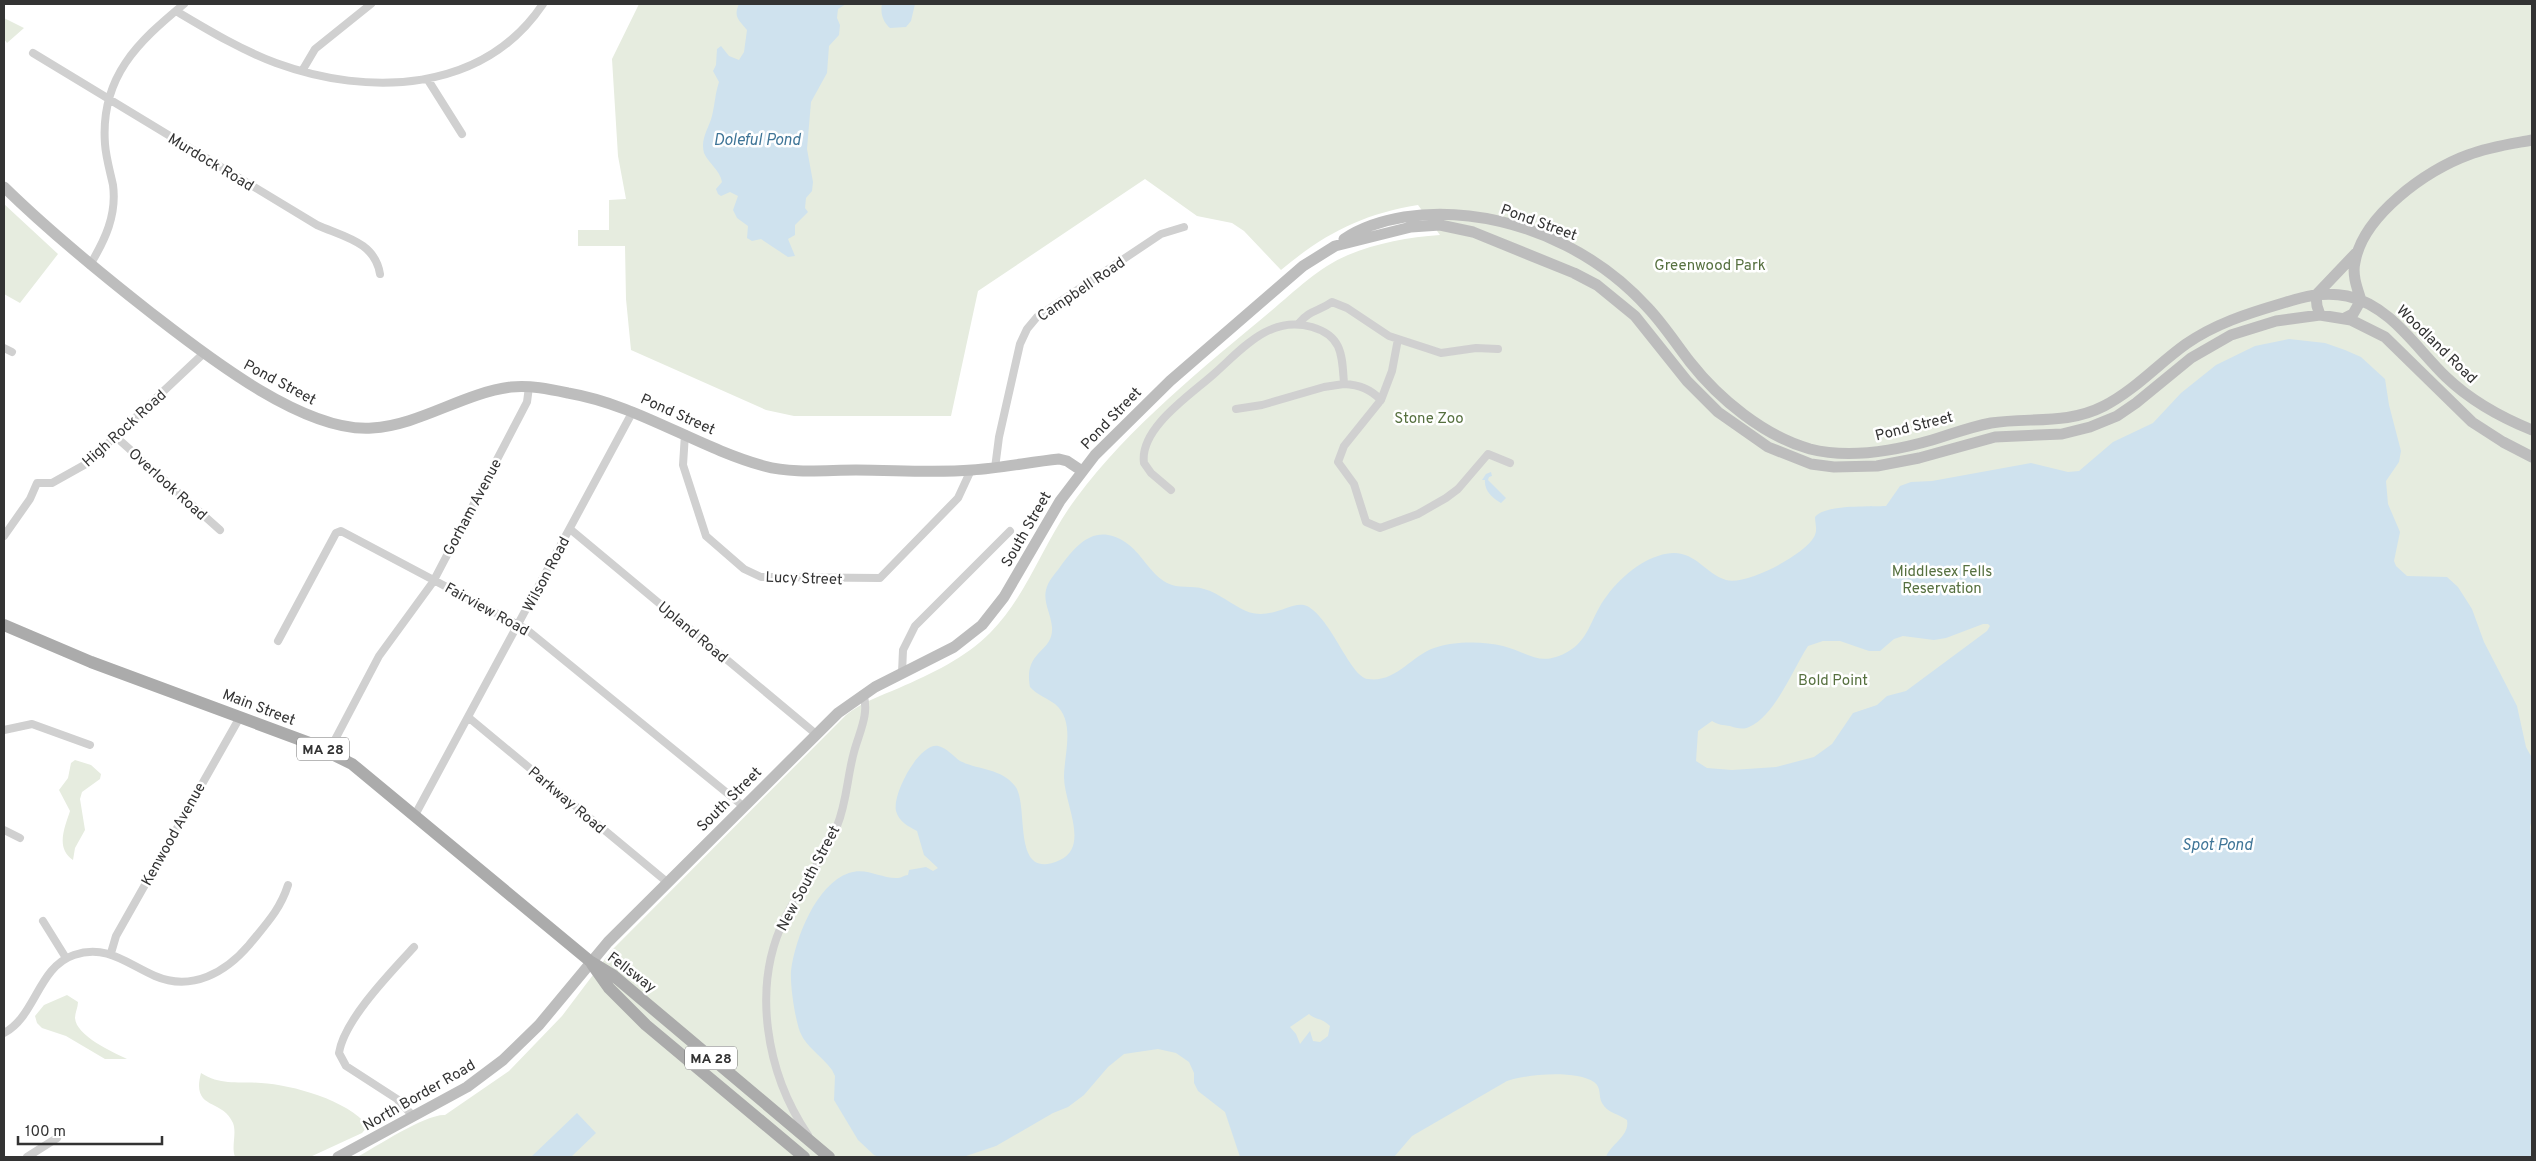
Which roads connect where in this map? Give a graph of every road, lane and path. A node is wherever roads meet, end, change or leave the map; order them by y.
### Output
1 (184, 4) edge
2 (371, 4) edge
3 (543, 4) edge
4 (176, 11) junction
5 (33, 53) dead end
6 (302, 71) junction
7 (428, 80) junction
8 (109, 99) junction
9 (462, 134) dead end
10 (2532, 140) edge
11 (4, 188) edge
12 (1184, 227) dead end
13 (1335, 246) junction
14 (2358, 249) junction
15 (90, 265) junction
16 (380, 274) dead end
17 (2316, 295) junction
18 (2361, 300) junction
19 (2320, 315) junction
20 (2345, 318) junction
21 (1298, 324) junction
22 (1398, 339) junction
23 (4, 348) edge
24 (1498, 349) dead end
25 (12, 352) dead end
26 (204, 354) junction
27 (1344, 384) junction
28 (529, 387) junction
29 (1381, 400) junction
30 (1236, 409) dead end
31 (634, 411) junction
32 (2532, 430) edge
33 (685, 434) junction
34 (116, 437) junction
35 (2532, 457) edge
36 (1510, 463) dead end
37 (995, 468) junction
38 (971, 470) junction
39 (1082, 471) junction
40 (1171, 490) dead end
41 (570, 529) junction
42 (220, 530) dead end
43 (1010, 531) dead end
44 (4, 536) edge
45 (434, 579) junction
46 (519, 624) junction
47 (4, 625) edge
48 (278, 641) dead end
49 (902, 673) junction
50 (863, 694) junction
51 (240, 717) junction
52 (468, 717) junction
53 (4, 730) edge
54 (816, 734) junction
55 (90, 745) dead end
56 (328, 751) junction
57 (743, 806) junction
58 (415, 815) junction
59 (4, 830) edge
60 (20, 838) dead end
61 (667, 882) junction
62 (288, 884) dead end
63 (44, 921) dead end
64 (414, 948) dead end
65 (111, 954) junction
66 (66, 958) junction
67 (590, 962) junction
68 (4, 1033) edge
69 (413, 1116) junction
70 (57, 1138) dead end
71 (814, 1145) junction
72 (27, 1157) edge
73 (338, 1157) edge
74 (804, 1157) edge
75 (829, 1157) edge

1 - 4 street
2 - 6 street
3 - 7 street
4 - 6 street
4 - 8 street
5 - 8 street, Murdock Road
6 - 7 street
7 - 9 street
8 - 15 street
8 - 16 street, Murdock Road
10 - 14 main road, Pond Street
11 - 15 main road, Pond Street
12 - 37 street, Campbell Road
13 - 17 main road, Pond Street
13 - 19 main road, Pond Street
13 - 39 main road, Pond Street
14 - 17 main road, Pond Street
14 - 18 main road, Pond Street
15 - 26 main road, Pond Street
17 - 18 main road, Woodland Road
17 - 19 main road
18 - 20 main road
18 - 32 main road, Woodland Road
19 - 20 main road, Pond Street
20 - 35 main road, Woodland Road
21 - 22 street
21 - 27 street
21 - 40 street
22 - 24 street
22 - 29 street
23 - 25 street
26 - 28 main road, Pond Street
26 - 34 street, High Rock Road
27 - 29 street
27 - 30 street
28 - 31 main road, Pond Street
28 - 45 street, Gorham Avenue
29 - 36 street
31 - 33 main road, Pond Street
31 - 41 street, Wilson Road
33 - 38 main road, Pond Street
33 - 38 street, Lucy Street
34 - 42 street, Overlook Road
34 - 44 street, High Rock Road
37 - 38 main road, Pond Street
37 - 39 main road, Pond Street
39 - 49 main road, South Street
41 - 46 street, Wilson Road
41 - 54 street, Upland Road
43 - 49 street, South Street
45 - 46 street, Fairview Road
45 - 48 street, Fairview Road
45 - 56 street, Gorham Avenue
46 - 52 street, Wilson Road
46 - 57 street, Fairview Road
47 - 51 main road, Main Street / MA 28
49 - 50 main road, South Street
50 - 54 main road, South Street
50 - 71 street, New South Street
51 - 56 main road, Main Street / MA 28
51 - 65 street, Kenwood Avenue
52 - 58 street, Wilson Road
52 - 61 street, Parkway Road
53 - 55 street
54 - 57 main road, South Street
56 - 58 main road, Main Street / MA 28
57 - 61 main road, South Street
58 - 67 main road, Main Street / MA 28
59 - 60 street
61 - 67 main road, South Street
62 - 65 street
63 - 66 street
64 - 69 street
65 - 66 street
66 - 68 street
67 - 69 main road, North Border Road
67 - 71 main road, Fellsway / MA 28
67 - 74 main road, Fellsway / MA 28
69 - 73 main road, North Border Road
70 - 72 street
71 - 75 main road, Fellsway / MA 28

